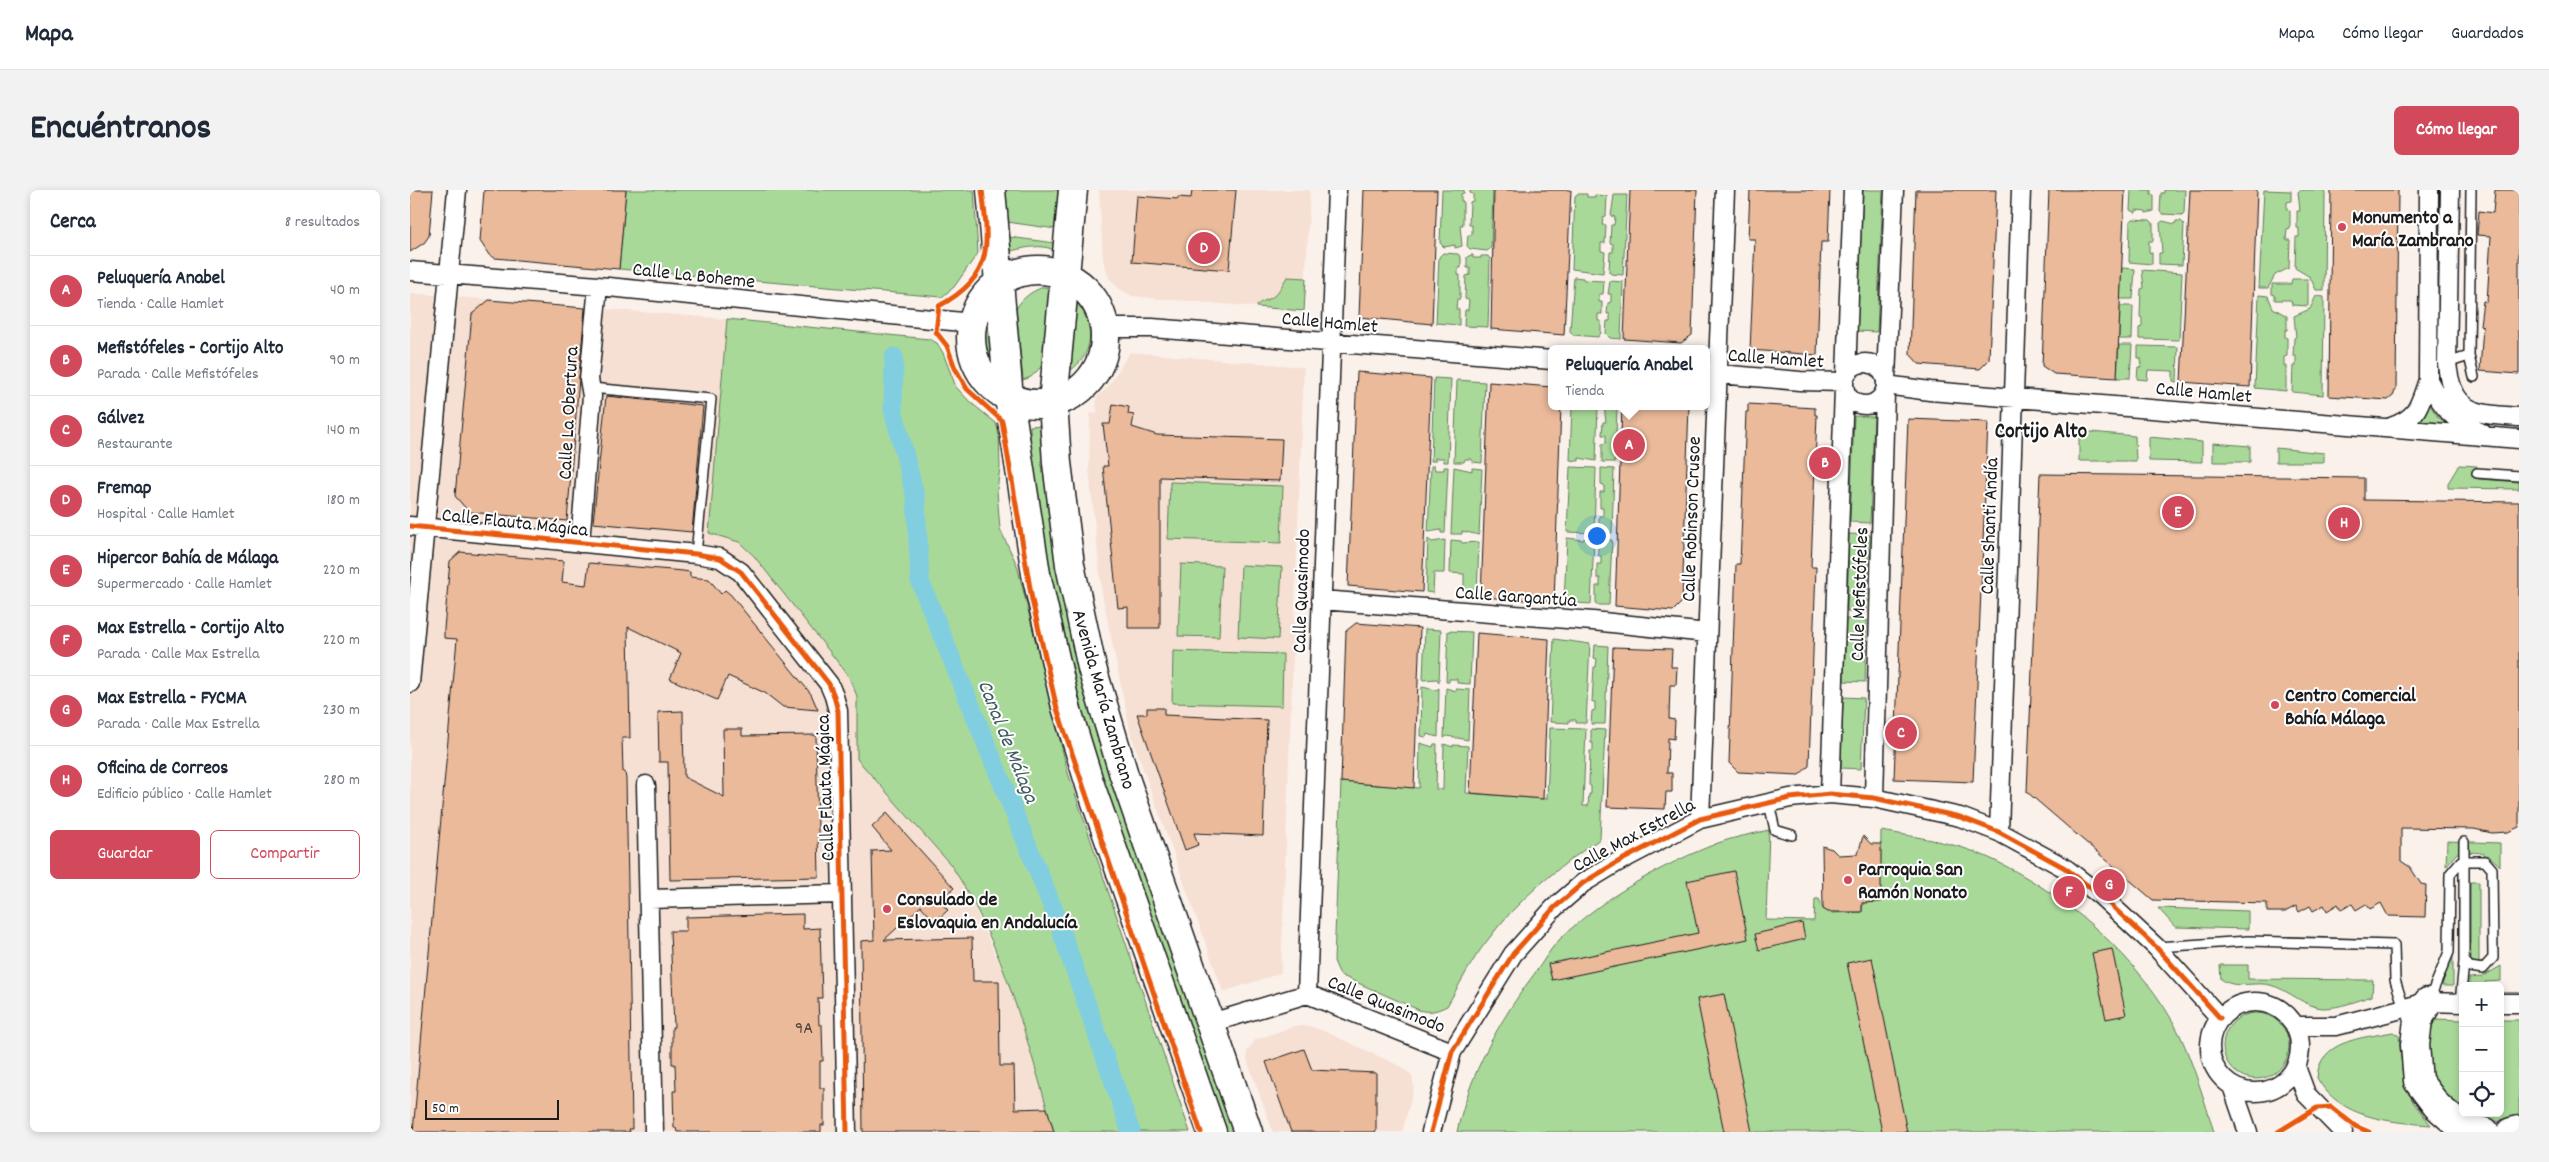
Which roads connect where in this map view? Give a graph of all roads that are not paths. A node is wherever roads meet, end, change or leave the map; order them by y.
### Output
1 (456, 190) edge
2 (991, 190) edge
3 (1074, 190) edge
4 (1337, 190) edge
5 (1725, 190) edge
6 (1853, 190) edge
7 (1894, 190) edge
8 (2021, 190) edge
9 (2429, 190) edge
10 (2450, 190) edge
11 (2471, 190) edge
12 (410, 271) edge
13 (447, 274) junction
14 (1064, 276) junction
15 (1001, 282) junction
16 (598, 286) junction
17 (972, 323) junction
18 (1104, 328) junction
19 (1330, 342) junction
20 (2468, 356) junction
21 (1548, 360) edge
22 (2447, 363) junction
23 (1712, 374) edge
24 (2474, 377) dead end
25 (2428, 380) junction
26 (1845, 382) junction
27 (1886, 385) junction
28 (591, 388) junction
29 (1009, 398) junction
30 (2013, 398) junction
31 (1054, 402) junction
32 (2519, 417) edge
33 (2388, 428) junction
34 (2497, 438) junction
35 (2519, 439) edge
36 (2477, 473) dead end
37 (2519, 476) edge
38 (417, 526) edge
39 (580, 543) junction
40 (696, 554) junction
41 (1321, 600) junction
42 (1707, 633) junction
43 (410, 683) edge
44 (646, 785) dead end
45 (1830, 794) junction
46 (1874, 798) junction
47 (1769, 803) junction
48 (1700, 819) junction
49 (1999, 832) junction
50 (1792, 836) dead end
51 (2464, 842) dead end
52 (841, 894) junction
53 (649, 899) junction
54 (2156, 947) junction
55 (2464, 962) junction
56 (2463, 982) edge
57 (1307, 994) junction
58 (2459, 1003) edge
59 (2504, 1003) edge
60 (2519, 1003) edge
61 (2416, 1005) junction
62 (2220, 1018) junction
63 (1211, 1023) junction
64 (2296, 1026) junction
65 (1452, 1052) junction
66 (2296, 1067) junction
67 (2232, 1086) junction
68 (2519, 1130) edge
69 (654, 1132) edge
70 (847, 1132) edge
71 (1212, 1132) edge
72 (1248, 1132) edge
73 (1431, 1132) edge
74 (2248, 1132) edge
75 (2342, 1132) edge
76 (2485, 1132) edge
77 (2511, 1132) edge

1 - 13 street
2 - 15 main road, Avenida María Zambrano
3 - 14 main road, Avenida María Zambrano
4 - 19 street, Calle Quasimodo
5 - 23 street, Calle Robinson Crusoe
6 - 26 street, Calle Mefistófeles
7 - 27 street, Calle Mefistófeles
8 - 30 street, Calle Shanti Andía
9 - 25 street
10 - 22 street
11 - 20 lane
12 - 13 street, Calle La Boheme
13 - 16 street, Calle La Boheme
13 - 38 street
14 - 15 main road
14 - 18 main road
14 - 31 main road, Avenida María Zambrano
15 - 17 main road
15 - 29 main road, Avenida María Zambrano
16 - 17 street, Calle La Boheme
16 - 28 street, Calle La Obertura
17 - 29 main road
18 - 19 street, Calle Hamlet
18 - 31 main road
19 - 21 street, Calle Hamlet
19 - 41 street, Calle Quasimodo
20 - 22 lane
20 - 24 lane
22 - 32 street
23 - 26 street, Calle Hamlet
23 - 42 street, Calle Robinson Crusoe
25 - 33 street
25 - 34 street
26 - 27 street
26 - 27 street
26 - 45 street, Calle Mefistófeles
27 - 30 street, Calle Hamlet
27 - 46 street, Calle Mefistófeles
28 - 39 street, Calle La Obertura
28 - 40 lane
29 - 31 main road
29 - 71 main road, Avenida María Zambrano
30 - 33 street, Calle Hamlet
30 - 49 street, Calle Shanti Andía
31 - 63 main road, Avenida María Zambrano
33 - 34 street, Calle Hamlet
34 - 35 street, Calle Hamlet
36 - 37 lane
38 - 39 street, Calle Flauta Mágica
38 - 43 street
39 - 40 street, Calle Flauta Mágica
40 - 52 street, Calle Flauta Mágica
41 - 42 street, Calle Gargantúa
41 - 57 street, Calle Quasimodo
42 - 48 street, Calle Robinson Crusoe
44 - 53 street
45 - 46 street, Calle Max Estrella
45 - 47 street, Calle Max Estrella
46 - 49 street, Calle Max Estrella
47 - 48 street, Calle Max Estrella
47 - 50 lane
48 - 65 street, Calle Max Estrella
49 - 54 street, Calle Max Estrella
51 - 55 lane
52 - 53 street
52 - 70 street, Calle Flauta Mágica
53 - 69 street
54 - 61 lane
54 - 62 street, Calle Max Estrella
55 - 56 lane
55 - 61 lane
57 - 63 street, Calle Quasimodo
57 - 65 street, Calle Quasimodo
58 - 61 street
59 - 60 street
61 - 64 street
61 - 76 main road
62 - 64 street
62 - 67 street
63 - 72 main road, Avenida María Zambrano
64 - 66 street
65 - 73 street, Calle Max Estrella
66 - 67 street
66 - 75 street
67 - 74 street
68 - 77 main road

